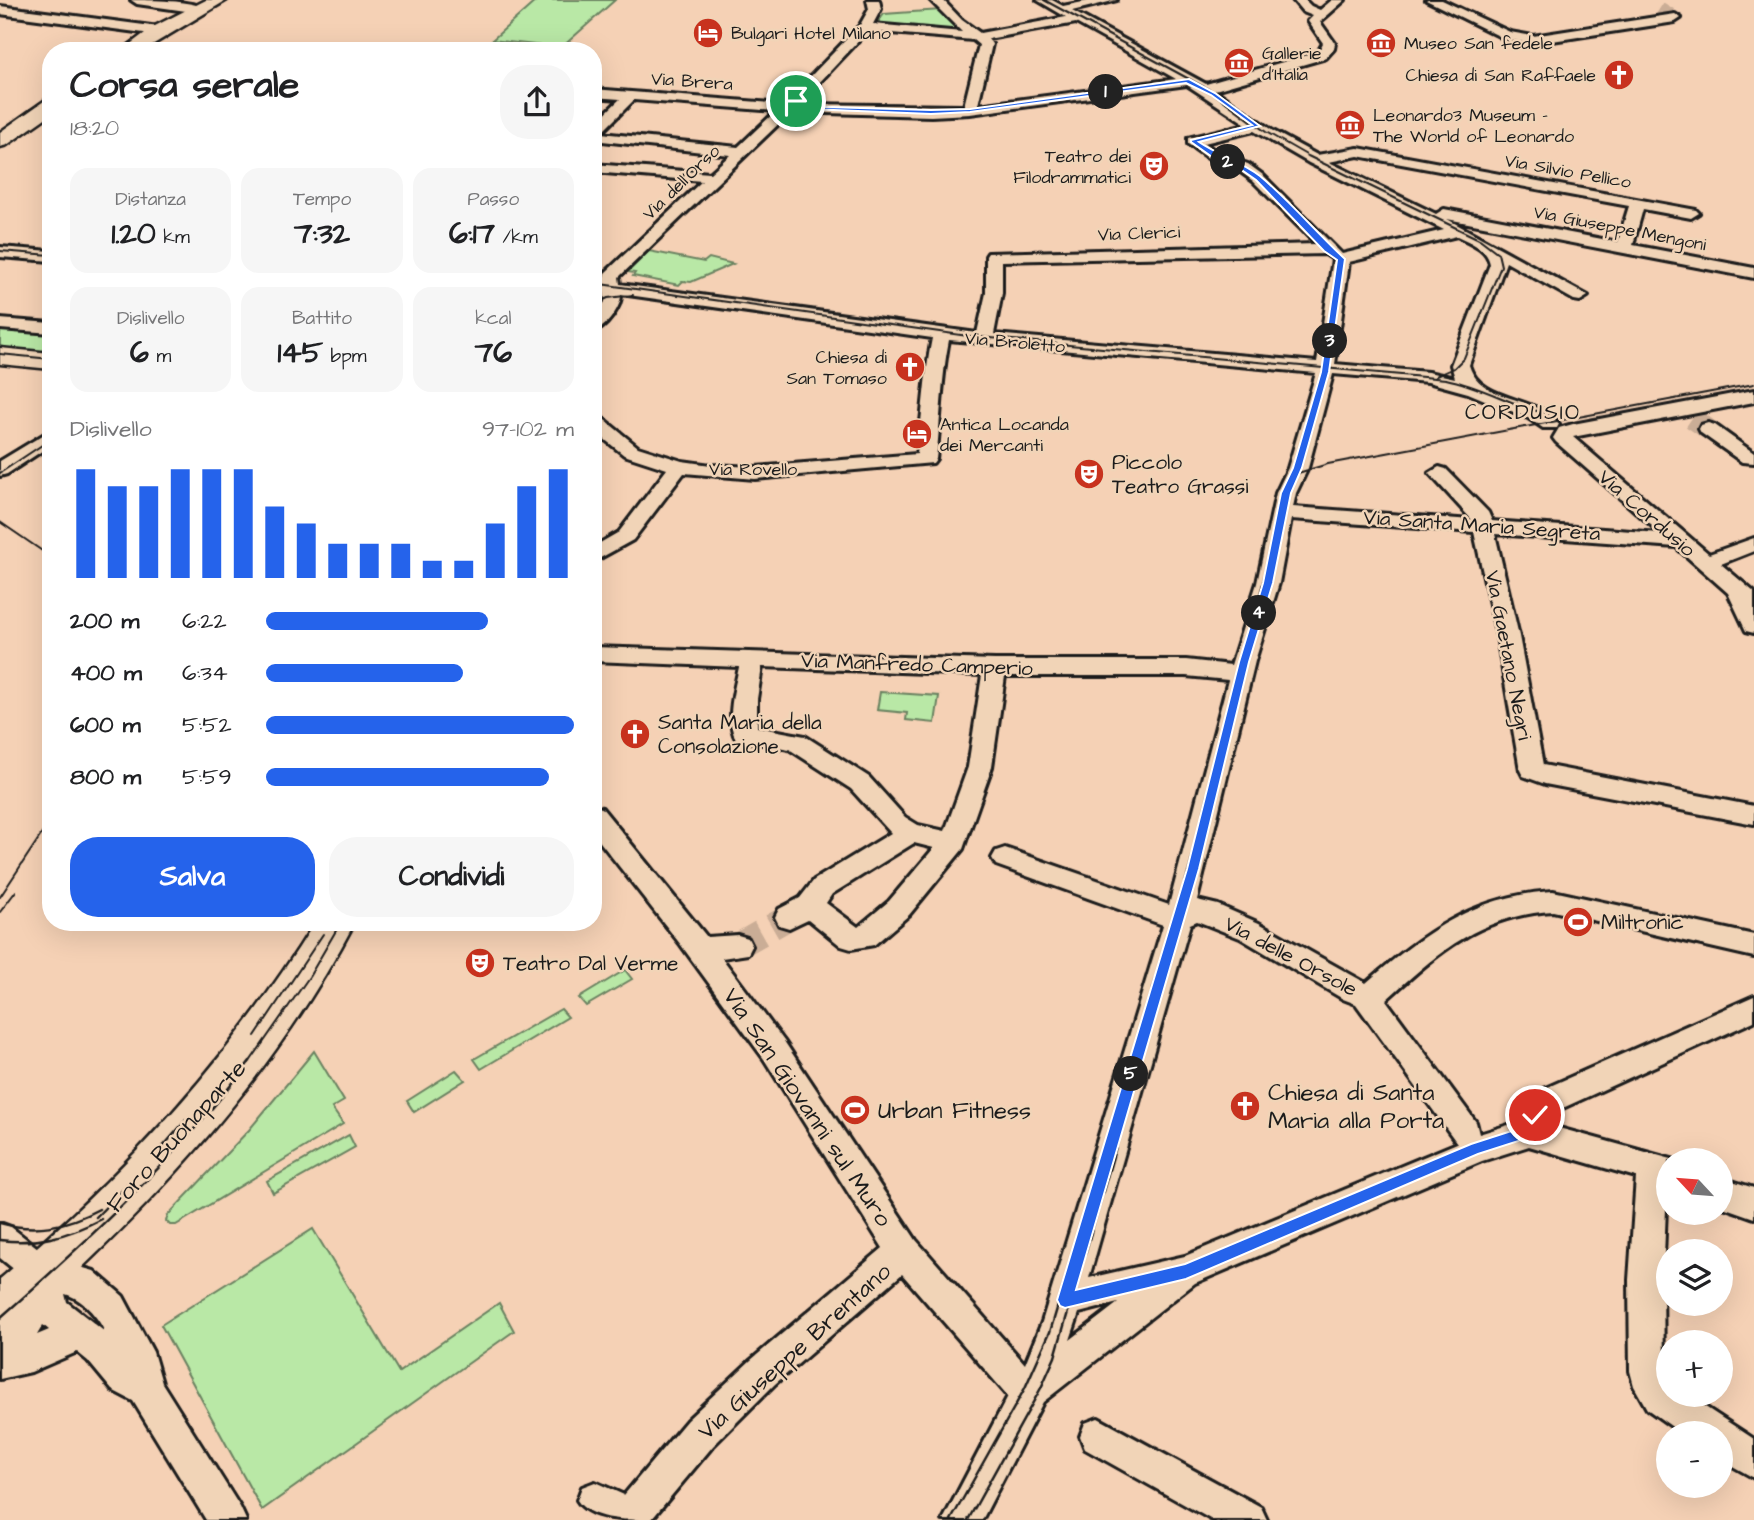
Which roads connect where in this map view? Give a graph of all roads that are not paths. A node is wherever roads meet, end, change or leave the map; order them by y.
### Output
1 (43, 0) edge
2 (138, 0) edge
3 (219, 0) edge
4 (873, 0) edge
5 (936, 0) edge
6 (1043, 0) edge
7 (1111, 0) edge
8 (1299, 0) edge
9 (1339, 0) edge
10 (1432, 0) edge
11 (0, 10) edge
12 (1060, 10) junction
13 (197, 11) junction
14 (17, 13) junction
15 (1320, 13) junction
16 (1675, 17) tunnel mouth
17 (1077, 19) junction
18 (0, 21) edge
19 (865, 27) junction
20 (159, 31) junction
21 (980, 37) junction
22 (143, 42) edge
23 (1195, 85) junction
24 (602, 94) edge
25 (631, 96) junction
26 (788, 108) junction
27 (970, 110) junction
28 (42, 111) edge
29 (1257, 126) junction
30 (602, 136) edge
31 (602, 139) edge
32 (0, 141) edge
33 (740, 152) junction
34 (1314, 160) junction
35 (602, 169) edge
36 (713, 178) junction
37 (1637, 204) junction
38 (1406, 206) junction
39 (1691, 213) dead end
40 (1499, 225) junction
41 (1460, 231) junction
42 (1485, 244) junction
43 (1624, 249) junction
44 (0, 252) edge
45 (1334, 254) junction
46 (42, 255) edge
47 (1754, 273) edge
48 (602, 286) edge
49 (611, 288) junction
50 (602, 295) edge
51 (1580, 296) dead end
52 (602, 316) edge
53 (0, 324) edge
54 (42, 328) edge
55 (942, 334) junction
56 (984, 340) junction
57 (1464, 349) junction
58 (0, 356) edge
59 (42, 360) edge
60 (1325, 370) junction
61 (1424, 377) junction
62 (1481, 391) junction
63 (1754, 396) edge
64 (1694, 419) junction
65 (602, 427) edge
66 (1558, 428) junction
67 (42, 442) edge
68 (1751, 458) edge
69 (1724, 465) dead end
70 (680, 466) junction
71 (0, 470) edge
72 (1438, 473) dead end
73 (1283, 512) junction
74 (1484, 526) junction
75 (1681, 541) junction
76 (1754, 544) edge
77 (602, 551) edge
78 (1706, 563) junction
79 (1746, 597) edge
80 (1754, 626) edge
81 (602, 654) edge
82 (752, 658) junction
83 (995, 668) junction
84 (1241, 674) junction
85 (1754, 815) edge
86 (602, 827) edge
87 (911, 832) junction
88 (954, 842) junction
89 (1005, 858) dead end
90 (1177, 919) junction
91 (331, 931) edge
92 (738, 946) tunnel mouth
93 (1754, 946) edge
94 (699, 949) junction
95 (1366, 995) junction
96 (1754, 1009) edge
97 (1465, 1132) dead end
98 (1529, 1132) junction
99 (1656, 1168) edge
100 (1733, 1196) edge
101 (1656, 1201) edge
102 (1754, 1203) edge
103 (0, 1238) edge
104 (904, 1251) junction
105 (1186, 1271) junction
106 (44, 1273) junction
107 (1065, 1300) junction
108 (0, 1310) edge
109 (80, 1333) junction
110 (0, 1352) edge
111 (0, 1362) edge
112 (145, 1389) junction
113 (1030, 1392) junction
114 (1695, 1421) edge
115 (1098, 1436) dead end
116 (1733, 1446) edge
117 (1754, 1460) edge
118 (595, 1500) dead end
119 (227, 1520) edge
120 (962, 1520) edge
121 (1248, 1520) edge

1 - 14 street
2 - 13 street
3 - 13 street
4 - 19 street
5 - 21 street
6 - 12 street
7 - 12 street
8 - 15 street
9 - 15 street
10 - 16 street
11 - 14 street
12 - 17 street
13 - 20 street
14 - 18 street
14 - 20 street
15 - 23 street, Via Brera
17 - 21 street
17 - 23 street
19 - 21 street
19 - 26 street, Via dell'Orso
20 - 22 street
21 - 27 street
23 - 27 street, Via Brera
23 - 29 street
24 - 25 street, Via Brera
25 - 26 street, Via Brera
25 - 30 street
26 - 27 street, Via Brera
26 - 33 street, Via dell'Orso
28 - 32 street
29 - 34 street
29 - 45 street
31 - 33 street
33 - 36 street, Via dell'Orso
34 - 37 street, Via Silvio Pellico
34 - 38 street
35 - 36 street
36 - 49 street, Via dell'Orso
37 - 39 street, Via Silvio Pellico
37 - 43 street
38 - 40 street, Via Giuseppe Mengoni
38 - 41 street
40 - 42 street
40 - 43 street, Via Giuseppe Mengoni
41 - 42 street
41 - 45 street, Via Clerici
42 - 51 street
42 - 57 street
43 - 47 street, Via Giuseppe Mengoni
44 - 46 street
45 - 56 street, Via Clerici
45 - 60 street
48 - 49 street, Via Broletto
49 - 50 street
49 - 52 street
49 - 55 street, Via Broletto
53 - 54 street
55 - 56 street, Via Broletto
55 - 70 street, Via Rovello
56 - 60 street, Via Broletto
57 - 61 street
57 - 62 street
58 - 59 street
60 - 61 street, Via Broletto
60 - 73 street
61 - 62 street, Via Broletto
62 - 66 street, Via Broletto
63 - 64 street
64 - 66 street
64 - 68 street
65 - 70 street, Via Rovello
66 - 75 street, Via Cordusio
67 - 71 street
68 - 69 street
70 - 77 street
72 - 74 street
73 - 74 street, Via Santa Maria Segreta
73 - 84 street
74 - 75 street, Via Santa Maria Segreta
74 - 85 street, Via Gaetano Negri
75 - 78 street, Via Cordusio
76 - 78 street
78 - 79 street, Via Cordusio
79 - 80 street
81 - 82 street, Via Manfredo Camperio
82 - 83 street, Via Manfredo Camperio
82 - 87 street
83 - 84 street, Via Manfredo Camperio
83 - 88 street
84 - 90 street
86 - 94 street, Via San Giovanni sul Muro
87 - 88 street
87 - 88 street
89 - 90 street
90 - 95 street, Via delle Orsole
90 - 107 street
91 - 106 street, Foro Buonaparte
92 - 94 street
93 - 95 street
94 - 104 street, Via San Giovanni sul Muro
95 - 97 street, Via delle Orsole
96 - 98 street
98 - 99 street
98 - 105 street
100 - 102 street
101 - 114 street
103 - 106 street
104 - 113 street, Via San Giovanni sul Muro
104 - 118 street, Via Giuseppe Brentano
105 - 107 street
105 - 113 street
106 - 108 street, Foro Buonaparte
106 - 109 street
106 - 110 street
106 - 112 street
107 - 113 street
109 - 111 street
109 - 112 street
112 - 119 street
113 - 120 street
115 - 121 street
116 - 117 street

